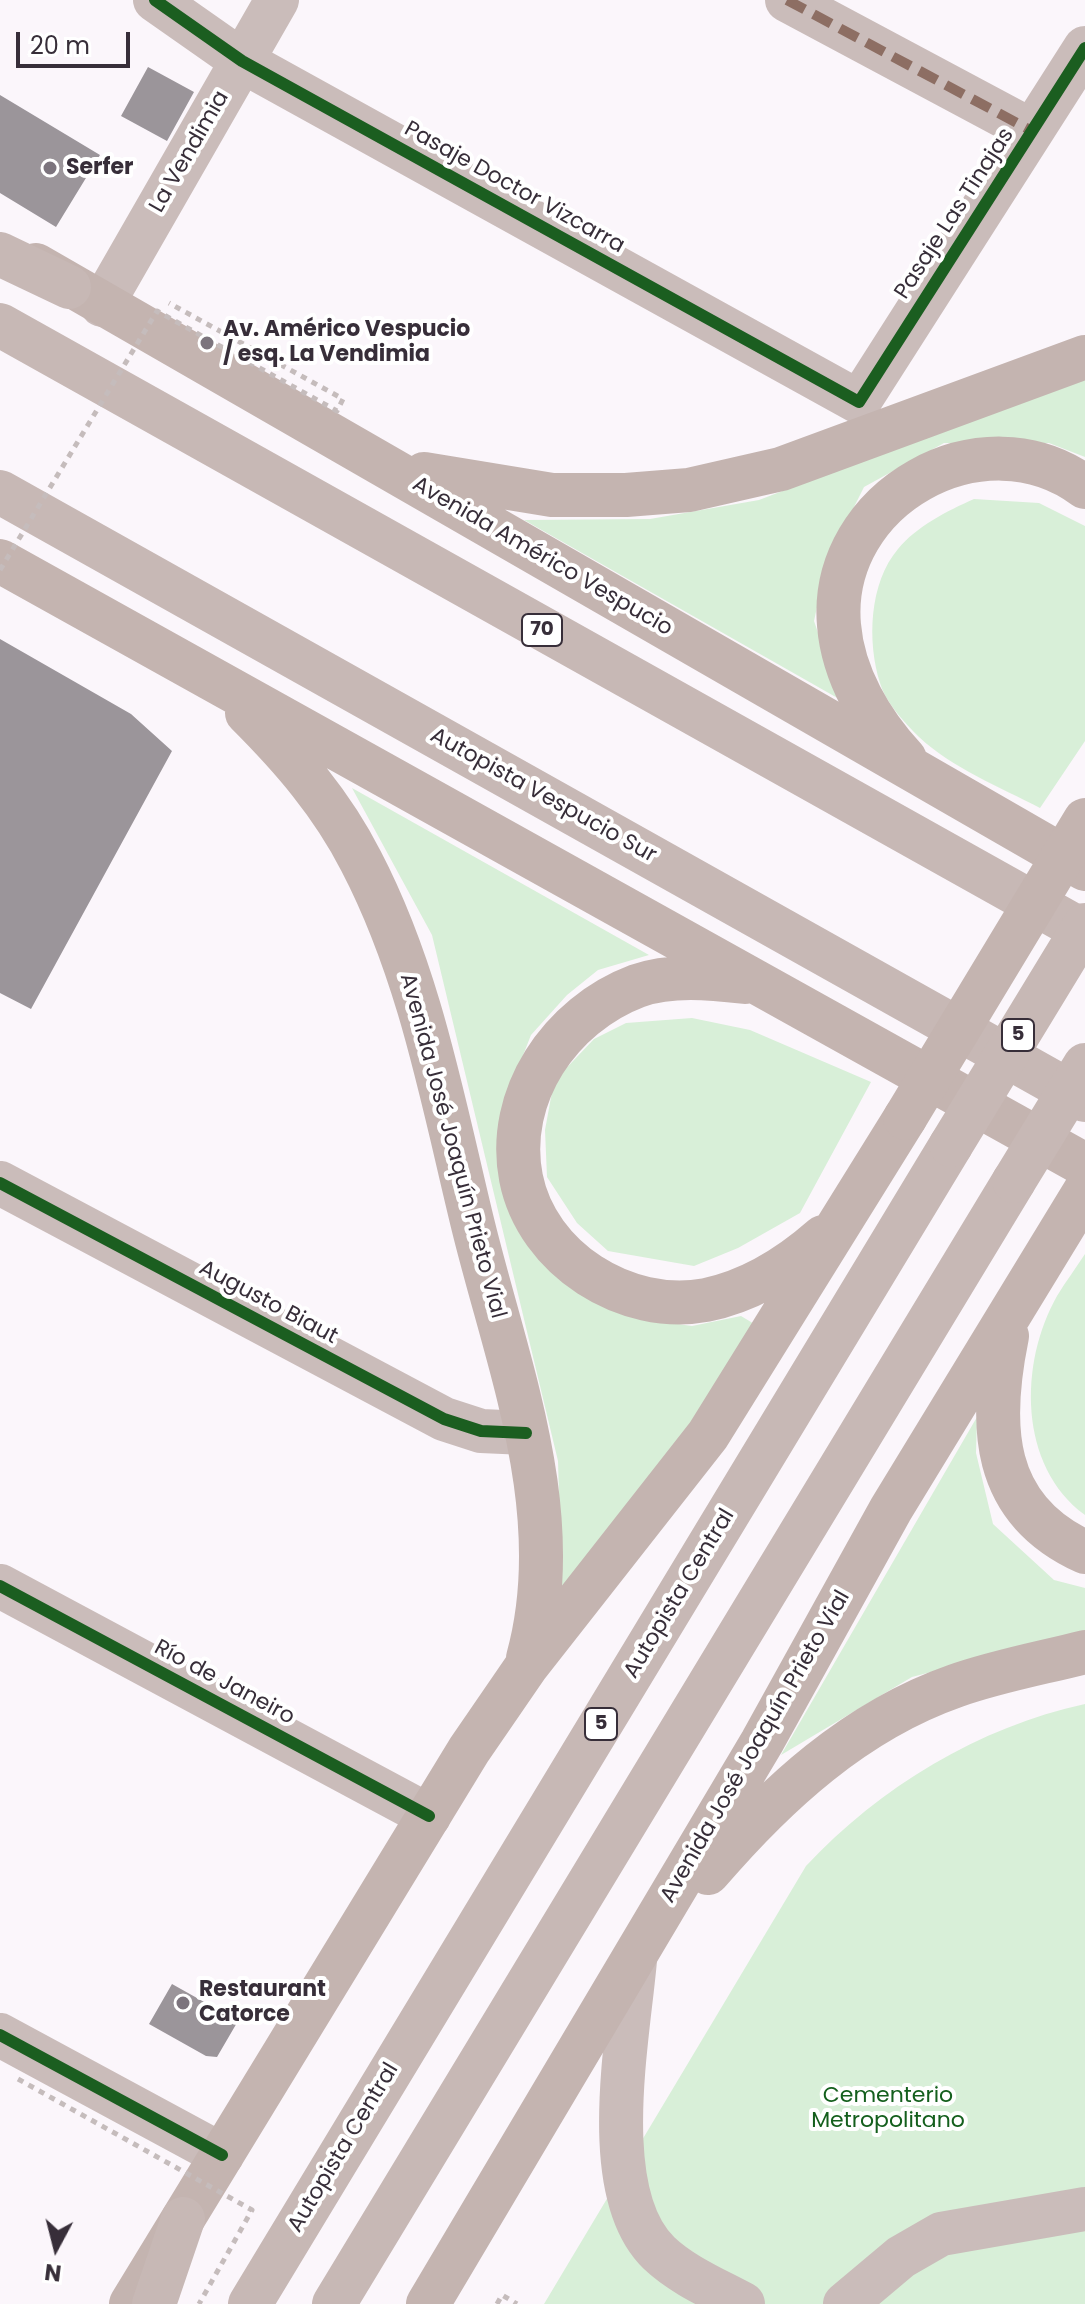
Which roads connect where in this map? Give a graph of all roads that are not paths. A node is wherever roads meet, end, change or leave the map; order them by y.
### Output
1 (155, 0) edge
2 (277, 0) edge
3 (787, 0) edge
4 (1085, 48) edge
5 (242, 61) junction
6 (1032, 131) junction
7 (0, 242) edge
8 (0, 254) edge
9 (85, 296) junction
10 (0, 325) edge
11 (1085, 357) edge
12 (859, 402) joint
13 (355, 449) junction
14 (1085, 487) edge
15 (0, 492) edge
16 (0, 561) edge
17 (214, 680) junction
18 (924, 777) junction
19 (1085, 820) edge
20 (1085, 869) edge
21 (1085, 925) edge
22 (1085, 932) edge
23 (757, 983) junction
24 (1085, 1065) edge
25 (1085, 1100) edge
26 (1085, 1165) edge
27 (0, 1183) edge
28 (1078, 1203) edge
29 (850, 1210) junction
30 (1012, 1311) junction
31 (526, 1433) junction
32 (1085, 1552) edge
33 (0, 1586) edge
34 (1085, 1652) edge
35 (526, 1667) junction
36 (429, 1816) junction
37 (635, 1960) junction
38 (0, 2035) edge
39 (222, 2155) junction
40 (1085, 2209) edge
41 (183, 2219) junction
42 (131, 2304) edge
43 (154, 2304) edge
44 (250, 2304) edge
45 (334, 2304) edge
46 (428, 2304) edge
47 (743, 2304) edge
48 (845, 2304) edge

1 - 5 street, Pasaje Doctor Vizcarra
2 - 5 street, La Vendimia
3 - 6 street
4 - 6 street, Pasaje Las Tinajas
5 - 9 street, La Vendimia
5 - 12 street, Pasaje Doctor Vizcarra
6 - 12 street, Pasaje Las Tinajas
7 - 9 main road, Avenida Américo Vespucio
8 - 9 highway
9 - 13 main road, Avenida Américo Vespucio
10 - 22 highway, 70
11 - 13 main road
13 - 18 main road, Avenida Américo Vespucio
14 - 18 main road
15 - 25 highway, Autopista Vespucio Sur
16 - 17 main road
17 - 23 main road
17 - 31 main road, Avenida José Joaquín Prieto Vial
18 - 20 main road, Avenida Américo Vespucio
19 - 29 main road, Avenida José Joaquín Prieto Vial, bridge
21 - 44 highway, Autopista Central / 5, bridge
23 - 26 main road
23 - 29 main road
24 - 45 highway, bridge
27 - 31 street, Augusto Biaut
28 - 30 main road, Avenida José Joaquín Prieto Vial
29 - 35 main road, Avenida José Joaquín Prieto Vial
30 - 32 main road
30 - 37 main road, Avenida José Joaquín Prieto Vial
31 - 35 main road, Avenida José Joaquín Prieto Vial
33 - 36 street, Río de Janeiro
34 - 37 main road
35 - 36 main road, Avenida José Joaquín Prieto Vial
36 - 39 main road, Avenida José Joaquín Prieto Vial
37 - 46 main road, Avenida José Joaquín Prieto Vial
37 - 47 street
38 - 39 street
39 - 41 main road, Avenida José Joaquín Prieto Vial
40 - 48 street
41 - 42 main road, Avenida José Joaquín Prieto Vial
41 - 43 highway

